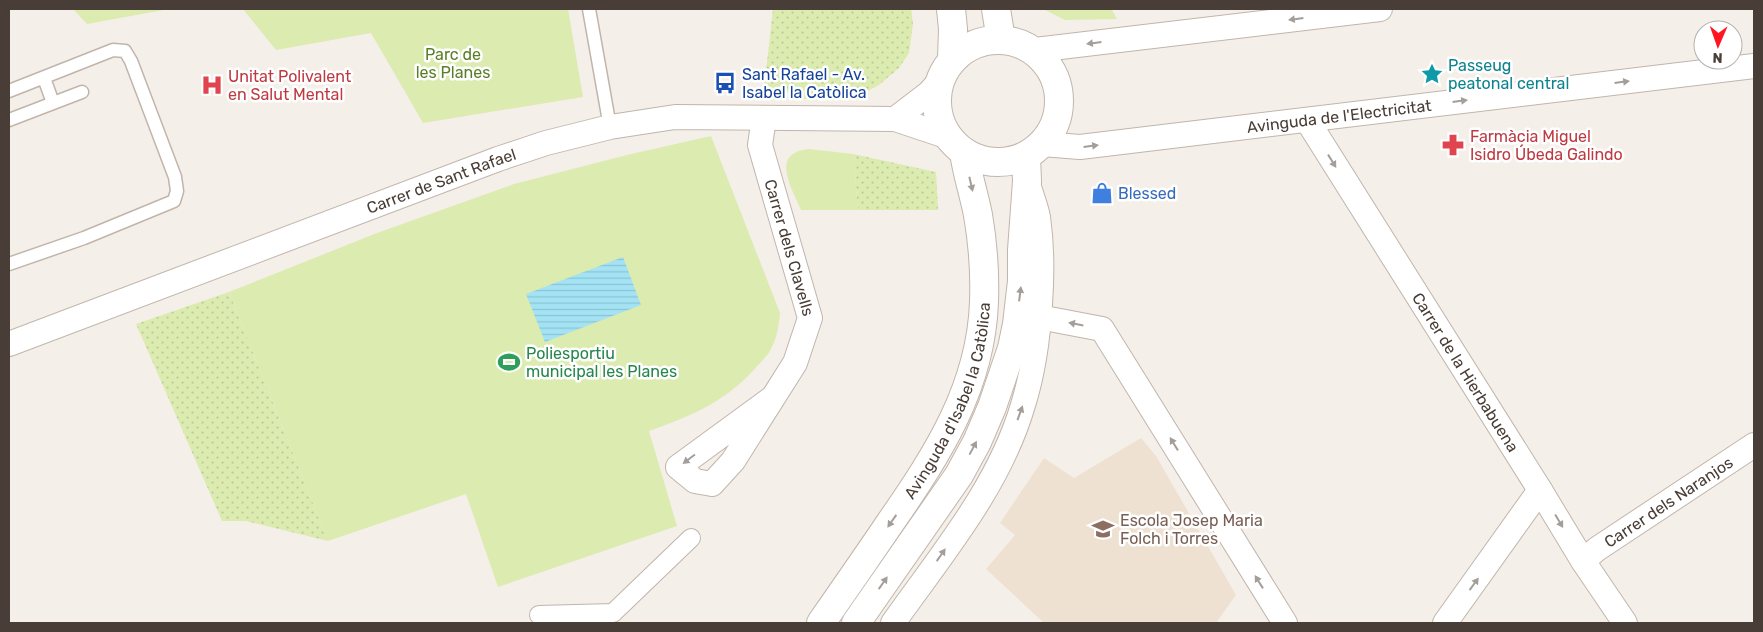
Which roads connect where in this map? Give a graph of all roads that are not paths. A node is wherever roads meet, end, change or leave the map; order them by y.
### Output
1 (589, 9) edge
2 (951, 9) edge
3 (996, 9) edge
4 (1380, 9) edge
5 (1001, 40) junction
6 (1035, 50) junction
7 (952, 58) junction
8 (1754, 66) edge
9 (44, 78) junction
10 (938, 83) junction
11 (9, 91) edge
12 (82, 92) dead end
13 (53, 103) junction
14 (764, 118) junction
15 (895, 119) junction
16 (9, 120) edge
17 (1307, 120) junction
18 (610, 127) junction
19 (956, 145) junction
20 (1032, 160) junction
21 (9, 264) edge
22 (1039, 317) junction
23 (9, 344) edge
24 (771, 399) junction
25 (716, 439) junction
26 (1754, 445) edge
27 (733, 461) junction
28 (1540, 490) junction
29 (691, 538) dead end
30 (1584, 561) junction
31 (539, 615) dead end
32 (821, 623) edge
33 (856, 623) edge
34 (893, 623) edge
35 (1285, 623) edge
36 (1445, 623) edge
37 (1625, 623) edge

1 - 18 lane
2 - 7 street
3 - 5 street
4 -> 6 street
5 - 6 street
5 - 7 street
6 - 20 street
7 - 10 street
17 -> 8 street, Avinguda de l'Electricitat
9 - 11 lane
9 - 13 lane
9 - 21 lane
10 - 15 street
10 - 19 street
12 - 13 lane
13 - 16 lane
14 - 15 street, Carrer de Sant Rafael
14 - 18 street, Carrer de Sant Rafael
14 - 24 street, Carrer dels Clavells
15 - 19 street, Carrer de Sant Rafael
20 -> 17 street, Avinguda de l'Electricitat
17 -> 28 street, Carrer de la Hierbabuena
18 - 23 street, Carrer de Sant Rafael
19 - 20 street
19 -> 32 street, Avinguda d'Isabel la Catòlica
20 - 22 street
33 -> 20 street, Avinguda d'Isabel la Catòlica
34 -> 22 street
35 -> 22 street
24 - 25 street, Carrer dels Clavells
24 - 27 street, Carrer dels Clavells
25 - 27 street
25 -> 27 street, Carrer dels Clavells
26 - 30 street, Carrer dels Naranjos
28 -> 30 street, Carrer de la Hierbabuena
36 -> 28 street
29 - 31 street
30 - 37 street, Carrer de la Hierbabuena

